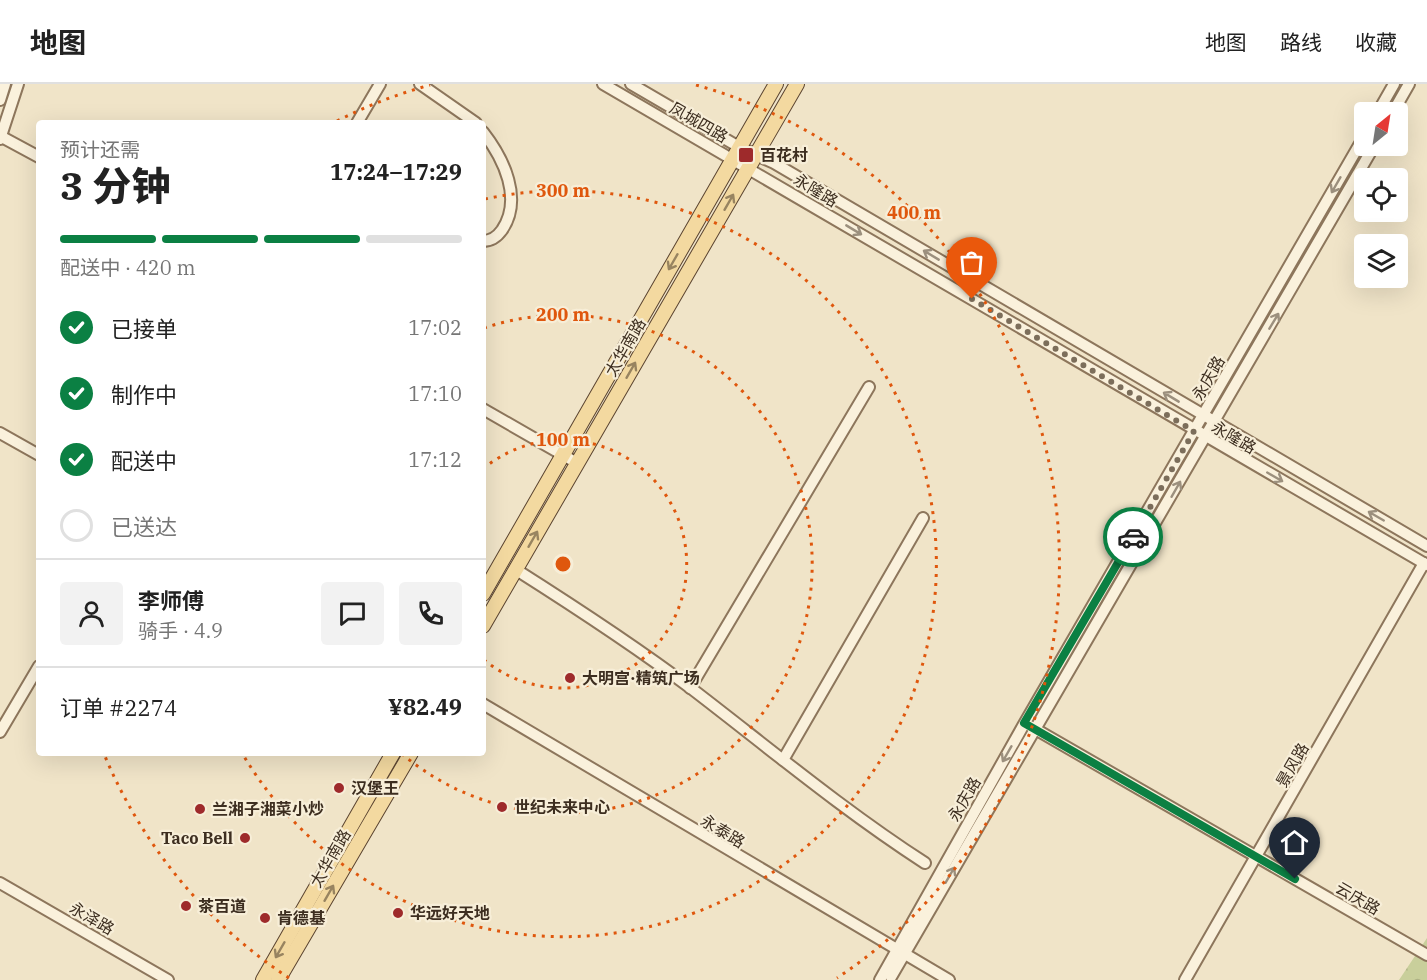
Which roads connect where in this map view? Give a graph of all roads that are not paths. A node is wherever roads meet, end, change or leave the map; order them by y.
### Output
1 (5, 84) edge
2 (18, 84) edge
3 (380, 84) edge
4 (420, 84) edge
5 (603, 84) edge
6 (632, 84) edge
7 (776, 84) edge
8 (797, 84) edge
9 (1394, 84) edge
10 (1409, 84) edge
11 (0, 100) edge
12 (1384, 102) edge
13 (1399, 102) edge
14 (359, 120) edge
15 (472, 120) edge
16 (0, 137) edge
17 (486, 137) edge
18 (735, 152) junction
19 (757, 153) junction
20 (1354, 154) edge
21 (36, 155) edge
22 (1368, 156) edge
23 (749, 168) junction
24 (486, 241) edge
25 (870, 387) dead end
26 (486, 411) edge
27 (1203, 416) junction
28 (1214, 422) junction
29 (1194, 431) junction
30 (0, 433) edge
31 (1205, 437) junction
32 (36, 453) edge
33 (562, 455) junction
34 (577, 463) junction
35 (922, 518) dead end
36 (1427, 546) edge
37 (1425, 564) edge
38 (515, 569) junction
39 (486, 589) edge
40 (486, 621) edge
41 (36, 671) edge
42 (690, 688) junction
43 (486, 706) edge
44 (1029, 726) junction
45 (0, 732) edge
46 (391, 756) edge
47 (409, 756) edge
48 (783, 760) junction
49 (1257, 857) junction
50 (925, 863) dead end
51 (0, 883) edge
52 (901, 952) junction
53 (1427, 955) edge
54 (168, 980) edge
55 (263, 980) edge
56 (278, 980) edge
57 (880, 980) edge
58 (889, 980) edge
59 (950, 980) edge
60 (1185, 980) edge

1 - 11 street
2 - 16 street
3 - 14 street
4 - 15 street
5 - 18 street, 凤城四路
6 - 18 street, 凤城四路
7 - 18 main road, 太华南路
8 - 19 main road, 太华南路
9 - 12 street
10 - 13 street
16 - 21 street
17 - 24 street
18 - 19 street, 凤城四路
18 - 23 street, 凤城四路
18 -> 33 main road, 太华南路
19 - 23 main road, 太华南路
27 -> 19 street, 永隆路
20 -> 27 street, 永庆路
28 -> 22 street, 永庆路
23 -> 29 street, 永隆路
34 -> 23 main road, 太华南路
25 - 42 street
26 - 33 street
27 - 28 street, 永隆路
27 - 29 street, 永庆路
28 - 31 street, 永庆路
36 -> 28 street, 永隆路
29 - 31 street, 永隆路
29 - 44 street, 永庆路
30 - 32 street
31 -> 37 street, 永隆路
44 -> 31 street, 永庆路
33 - 34 street
33 - 39 main road, 太华南路
38 -> 34 main road, 太华南路
35 - 48 street
37 - 49 street, 景风路
38 - 40 main road, 太华南路
38 - 42 street
41 - 45 street
42 - 48 street
43 - 52 street, 永泰路
44 - 49 street, 云庆路
44 - 52 street, 永庆路
46 -> 55 main road, 太华南路
56 -> 47 main road, 太华南路
48 - 50 street
49 - 53 street, 云庆路
49 - 60 street, 景风路
51 - 54 street, 永泽路
52 - 57 street, 永庆路
52 - 58 street, 永庆路
52 - 59 street, 永泰路

